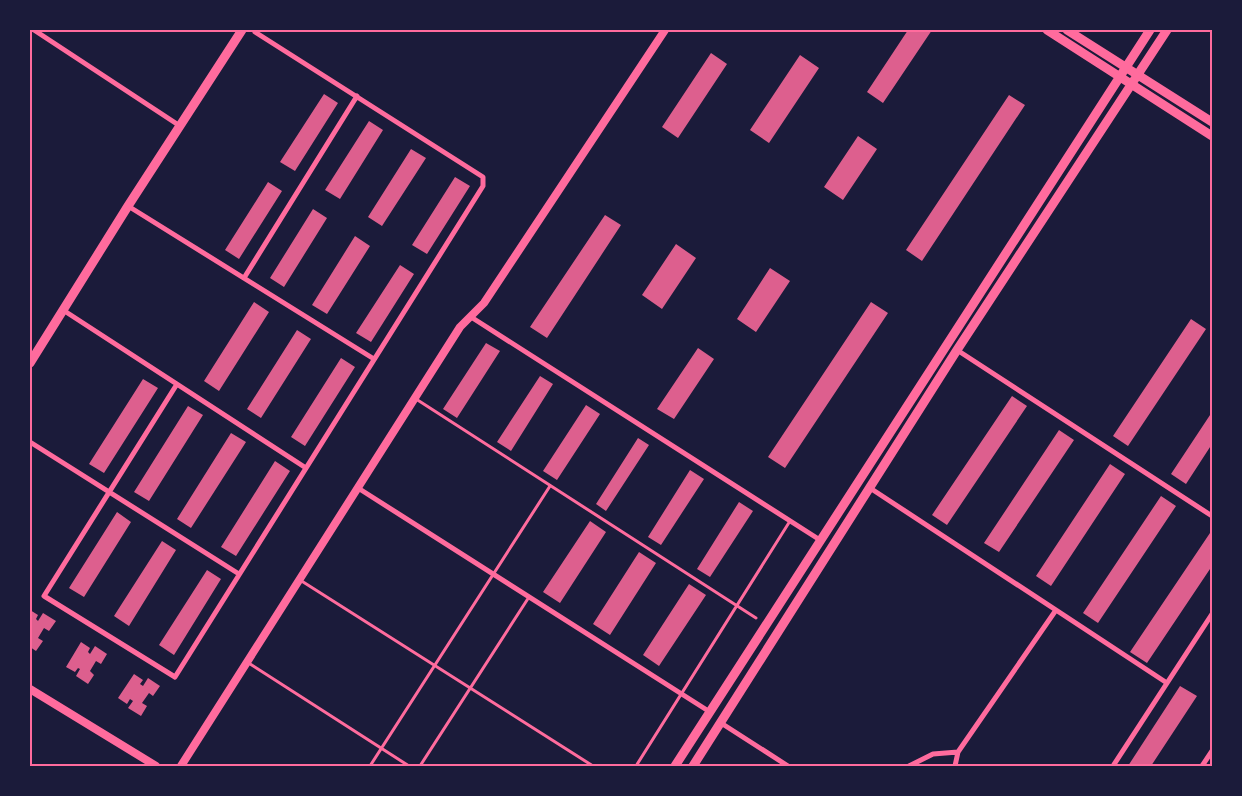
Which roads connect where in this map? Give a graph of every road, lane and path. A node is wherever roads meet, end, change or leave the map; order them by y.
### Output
1 (34, 30) edge
2 (242, 30) edge
3 (665, 30) edge
4 (1046, 30) edge
5 (1068, 30) edge
6 (1150, 30) edge
7 (1167, 30) edge
8 (255, 32) dead end
9 (1126, 68) junction
10 (1138, 75) junction
11 (1120, 77) junction
12 (1132, 85) junction
13 (357, 96) junction
14 (1212, 122) edge
15 (180, 126) junction
16 (1212, 136) edge
17 (128, 206) junction
18 (244, 278) junction
19 (63, 310) junction
20 (471, 317) junction
21 (957, 350) junction
22 (374, 359) junction
23 (30, 363) edge
24 (177, 384) junction
25 (415, 399) junction
26 (30, 442) edge
27 (306, 468) junction
28 (550, 486) junction
29 (358, 488) junction
30 (870, 488) junction
31 (109, 491) junction
32 (1212, 516) edge
33 (790, 521) junction
34 (820, 540) junction
35 (239, 574) junction
36 (493, 574) junction
37 (300, 579) junction
38 (529, 596) junction
39 (736, 606) junction
40 (1056, 610) junction
41 (1212, 614) edge
42 (756, 618) dead end
43 (247, 662) junction
44 (434, 666) junction
45 (1167, 682) junction
46 (470, 688) junction
47 (30, 689) edge
48 (682, 693) junction
49 (710, 712) junction
50 (721, 723) junction
51 (382, 748) junction
52 (1212, 751) edge
53 (958, 752) junction
54 (156, 766) edge
55 (181, 766) edge
56 (370, 766) edge
57 (409, 766) edge
58 (420, 766) edge
59 (593, 766) edge
60 (636, 766) edge
61 (675, 766) edge
62 (693, 766) edge
63 (788, 766) edge
64 (908, 766) edge
65 (955, 766) edge
66 (1114, 766) edge
67 (1202, 766) edge

1 - 15 street
2 - 15 main road
3 - 20 street
4 - 11 main road
5 - 9 main road
6 - 9 main road
7 - 10 main road
8 - 13 street
9 - 10 main road
9 - 11 main road
10 - 12 main road
10 - 14 main road
11 - 12 main road
11 - 34 main road
12 - 16 main road
12 - 21 main road
13 - 18 street
13 - 22 street
15 - 17 main road
17 - 18 street
17 - 19 main road
18 - 22 street
19 - 23 main road
19 - 24 street
20 - 25 street
20 - 33 street
21 - 30 main road
21 - 32 street
22 - 27 street
24 - 27 street
24 - 31 street
25 - 28 lane
25 - 29 street
26 - 31 street
27 - 35 street
28 - 36 lane
28 - 39 lane
29 - 36 street
29 - 37 street
30 - 40 street
30 - 50 main road
31 - 35 street
31 - 35 street
33 - 34 street
33 - 39 lane
34 - 49 main road
36 - 38 street
36 - 44 lane
37 - 43 street
37 - 44 lane
38 - 46 lane
38 - 48 street
39 - 42 lane
39 - 48 lane
40 - 45 street
40 - 53 street
41 - 45 street
43 - 51 lane
43 - 55 street
44 - 46 lane
44 - 51 lane
45 - 66 street
46 - 58 lane
46 - 59 lane
47 - 54 street
48 - 49 street
48 - 60 lane
49 - 61 main road
50 - 62 main road
50 - 63 street
51 - 56 lane
51 - 57 lane
52 - 67 street
53 - 64 street
53 - 65 street

